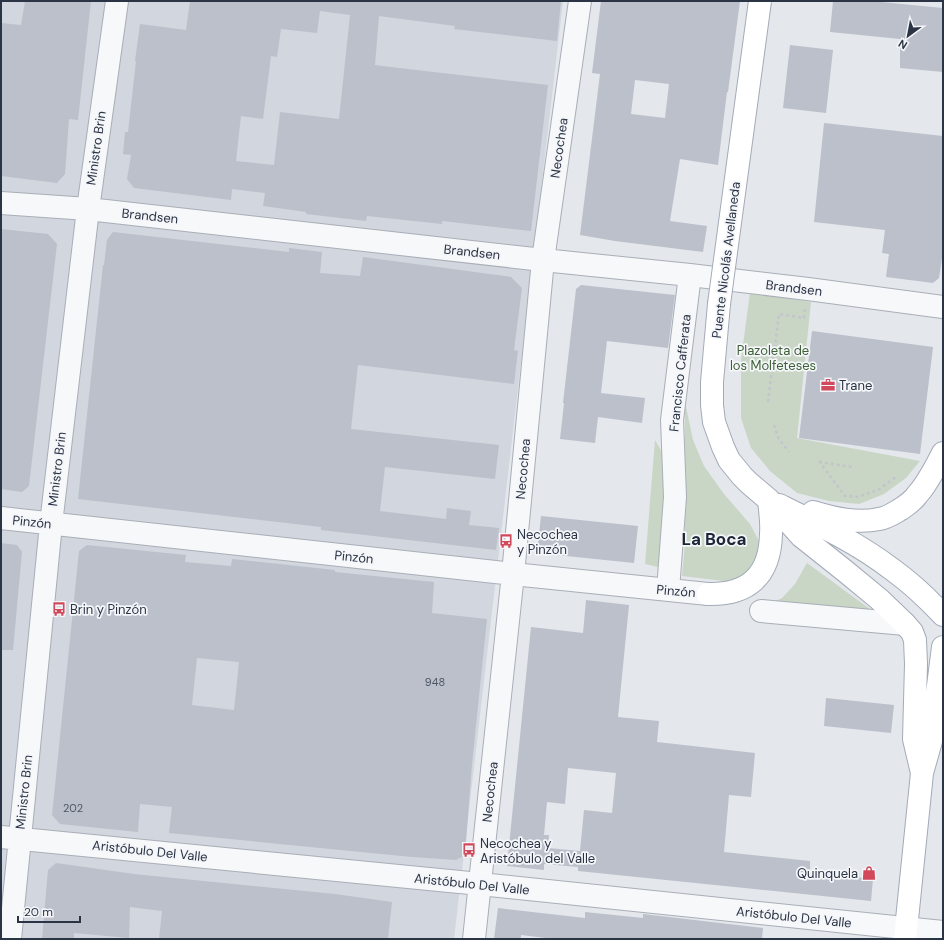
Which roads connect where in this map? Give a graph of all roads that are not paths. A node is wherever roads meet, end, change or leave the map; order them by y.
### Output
1 (117, 1) edge
2 (580, 1) edge
3 (760, 1) edge
4 (1, 203) edge
5 (88, 209) junction
6 (543, 260) junction
7 (690, 275) junction
8 (943, 307) edge
9 (943, 454) edge
10 (769, 500) junction
11 (1, 518) edge
12 (51, 524) junction
13 (513, 574) junction
14 (668, 590) junction
15 (708, 594) joint
16 (761, 611) dead end
17 (943, 615) edge
18 (905, 624) junction
19 (943, 647) edge
20 (922, 773) junction
21 (10, 838) edge
22 (480, 884) junction
23 (943, 932) edge
24 (906, 934) edge
25 (10, 939) edge
26 (474, 939) edge

1 - 5 street, Ministro Brin
2 - 6 street, Necochea
3 - 10 main road, Puente Nicolás Avellaneda, bridge
4 - 5 street, Brandsen
5 - 6 street, Brandsen
5 - 12 street, Ministro Brin
6 - 7 street, Brandsen
6 - 13 street, Necochea
7 - 8 street, Brandsen
7 - 14 street, Francisco Cafferata
9 - 10 main road
10 - 15 main road
10 - 17 main road, Puente Nicolás Avellaneda
10 - 18 main road, Puente Nicolás Avellaneda
11 - 12 street, Pinzón
12 - 13 street, Pinzón
12 - 21 street, Ministro Brin
13 - 14 street, Pinzón
13 - 22 street, Necochea
14 - 15 street, Pinzón
16 - 18 street
18 - 20 main road, Puente Nicolás Avellaneda
19 - 20 main road
20 - 24 main road
21 - 22 street, Aristóbulo Del Valle
21 - 25 street, Ministro Brin
22 - 24 street, Aristóbulo Del Valle
22 - 26 street, Necochea
23 - 24 street, Aristóbulo Del Valle

